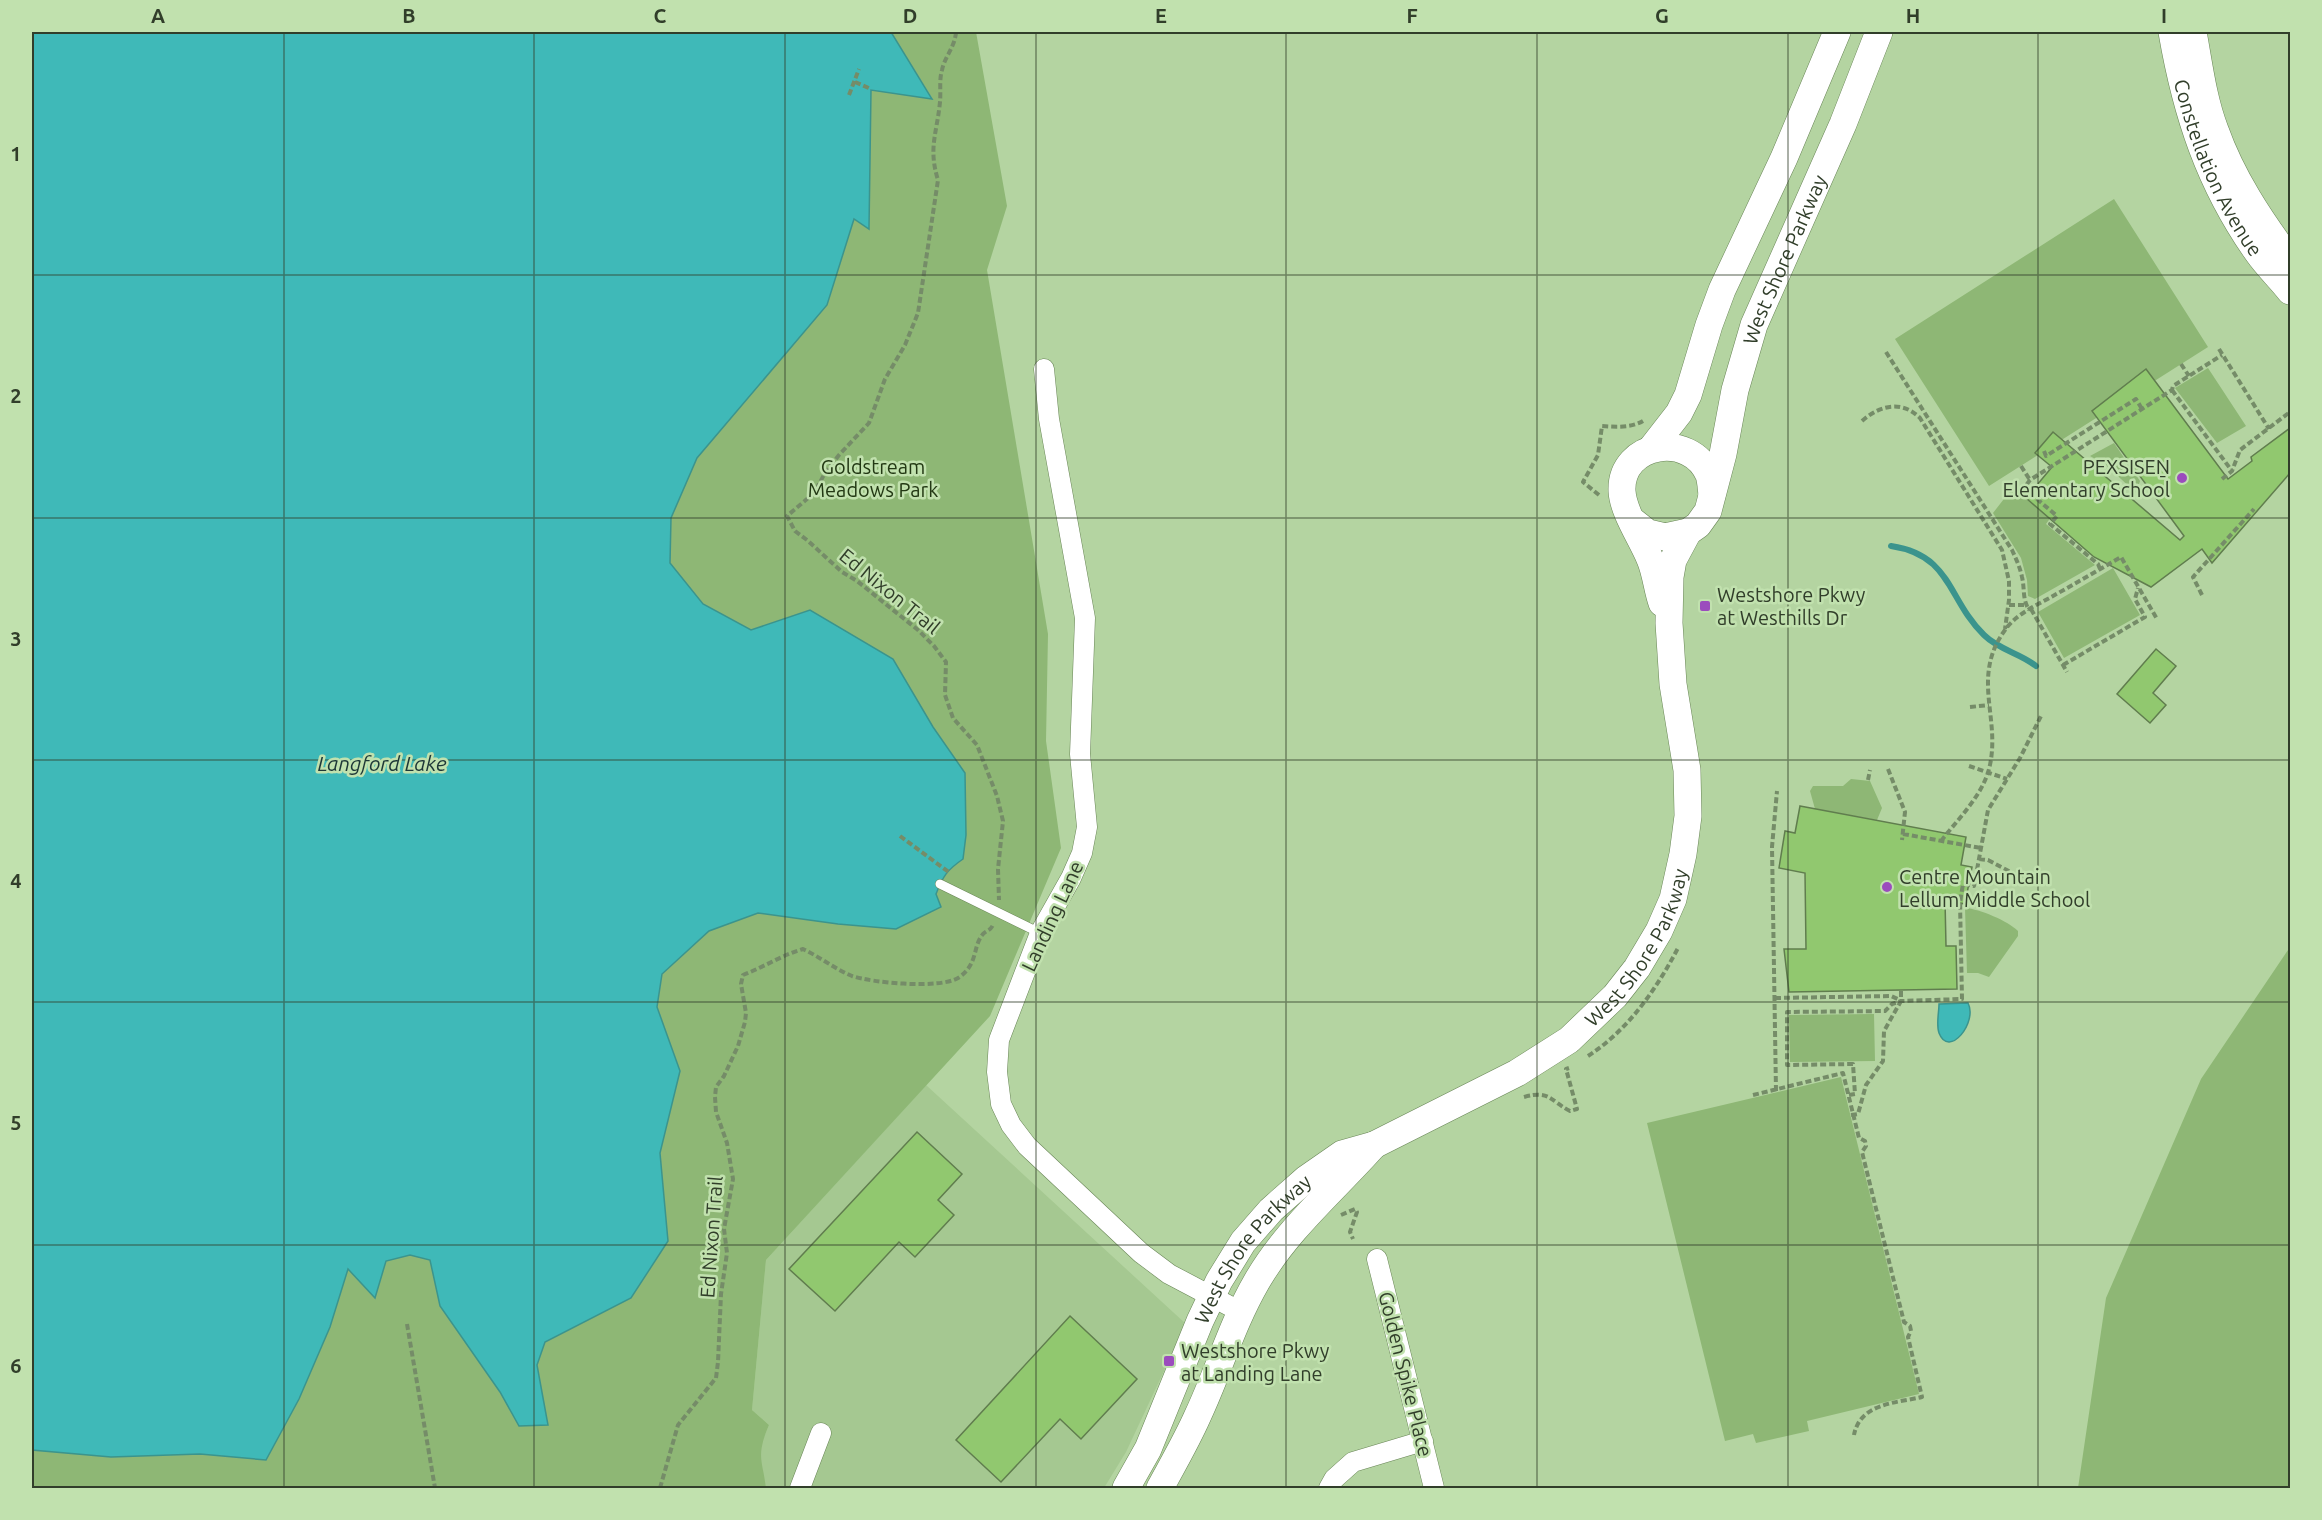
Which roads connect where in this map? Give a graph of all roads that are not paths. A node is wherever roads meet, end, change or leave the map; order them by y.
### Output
1 (1837, 32) edge
2 (1879, 32) edge
3 (2172, 32) edge
4 (2193, 32) edge
5 (2290, 260) edge
6 (2290, 291) edge
7 (1044, 369) dead end
8 (1652, 449) junction
9 (1712, 494) junction
10 (1634, 522) junction
11 (1688, 532) junction
12 (1669, 623) junction
13 (940, 884) dead end
14 (1040, 933) junction
15 (1374, 1145) junction
16 (1377, 1259) dead end
17 (1212, 1296) junction
18 (1241, 1312) junction
19 (821, 1433) dead end
20 (1423, 1441) junction
21 (801, 1488) edge
22 (1126, 1488) edge
23 (1160, 1488) edge
24 (1329, 1488) edge
25 (1434, 1488) edge

1 - 8 main road, West Shore Parkway
2 - 9 main road, West Shore Parkway
3 - 6 main road, Constellation Avenue
4 - 5 main road, Constellation Avenue
7 - 14 street, Landing Lane
8 - 9 main road
8 - 10 main road
9 - 11 main road
10 - 11 main road
10 - 12 main road, West Shore Parkway
11 - 12 main road, West Shore Parkway
12 - 15 main road, West Shore Parkway
13 - 14 lane
14 - 17 street, Landing Lane
15 - 17 main road, West Shore Parkway
15 - 18 main road, West Shore Parkway
16 - 20 street, Golden Spike Place
17 - 18 street, Landing Lane
17 - 22 main road, West Shore Parkway
18 - 23 main road, West Shore Parkway
19 - 21 street
20 - 24 street
20 - 25 street, Golden Spike Place

